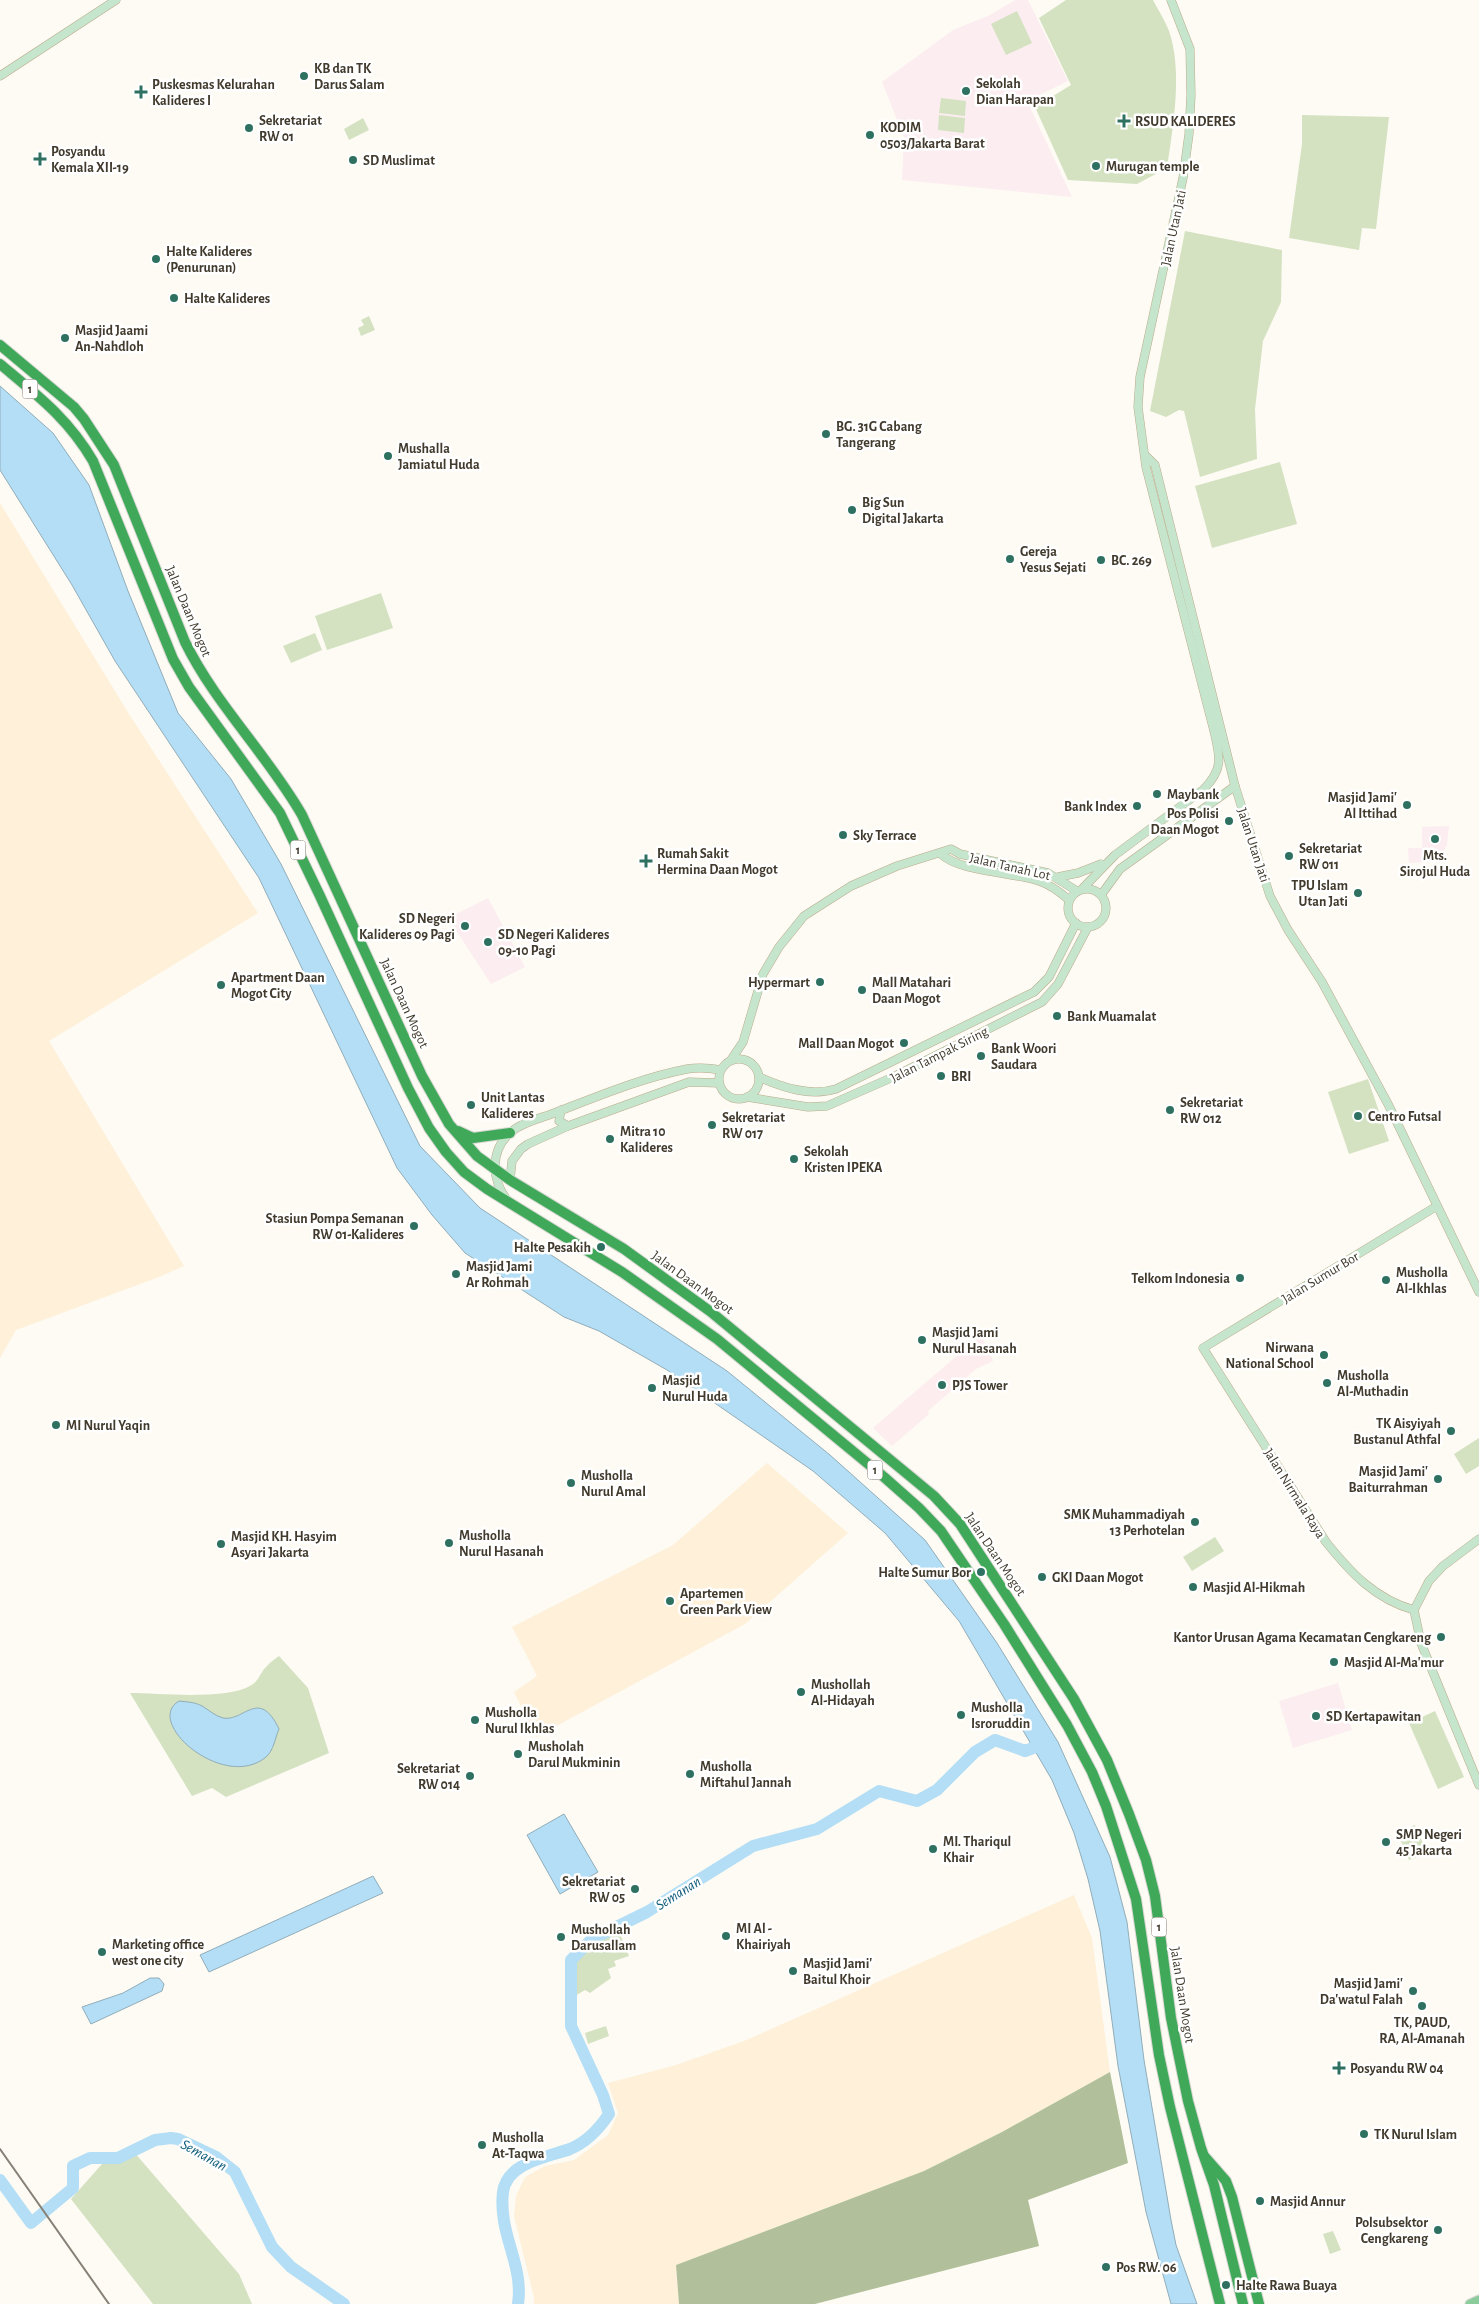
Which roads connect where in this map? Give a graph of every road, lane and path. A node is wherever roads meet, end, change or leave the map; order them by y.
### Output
1 (116, 0) edge
2 (1171, 0) edge
3 (0, 76) edge
4 (0, 345) edge
5 (0, 364) edge
6 (60, 415) junction
7 (80, 416) junction
8 (81, 441) junction
9 (1156, 487) junction
10 (1235, 786) junction
11 (1225, 793) junction
12 (1239, 798) junction
13 (941, 854) junction
14 (1115, 855) junction
15 (1058, 877) junction
16 (1080, 890) junction
17 (1101, 895) junction
18 (1069, 900) junction
19 (1076, 924) junction
20 (1088, 927) junction
21 (376, 973) junction
22 (360, 981) junction
23 (382, 986) junction
24 (365, 994) junction
25 (742, 1042) junction
26 (731, 1060) junction
27 (746, 1060) junction
28 (721, 1070) junction
29 (759, 1077) junction
30 (719, 1083) junction
31 (747, 1097) junction
32 (561, 1110) junction
33 (568, 1126) junction
34 (453, 1128) junction
35 (510, 1133) junction
36 (495, 1170) junction
37 (510, 1180) junction
38 (1435, 1202) junction
39 (510, 1203) junction
40 (1424, 1214) junction
41 (1443, 1218) junction
42 (1479, 1292) edge
43 (1203, 1348) joint
44 (767, 1357) junction
45 (755, 1370) junction
46 (784, 1371) junction
47 (774, 1386) junction
48 (1479, 1539) edge
49 (1414, 1610) junction
50 (1078, 1705) junction
51 (1061, 1714) junction
52 (1084, 1715) junction
53 (1067, 1725) junction
54 (1479, 1785) edge
55 (1203, 2154) junction
56 (1479, 2300) edge
57 (1220, 2304) edge
58 (1243, 2304) edge
59 (1259, 2304) edge
60 (1470, 2304) edge

1 - 3 main road
2 - 9 main road, Jalan Utan Jati
4 - 7 highway, Jalan Daan Mogot / 1
5 - 6 highway, 1
6 - 7 highway
6 - 8 highway, 1
7 - 8 highway
7 - 21 highway, Jalan Daan Mogot / 1
8 - 22 highway, 1
9 - 10 main road, Jalan Utan Jati
9 - 14 main road, Jalan Utan Jati
10 - 11 main road
10 - 12 main road, Jalan Utan Jati
11 - 12 main road
11 - 17 main road
12 - 38 main road, Jalan Utan Jati
13 - 15 main road, Jalan Tanah Lot
13 - 18 main road, Jalan Tanah Lot
13 - 25 main road, Jalan Tanah Lot
14 - 15 main road
14 - 16 main road
15 - 16 main road, Jalan Tanah Lot
16 - 17 main road
16 - 18 main road
17 - 20 main road
18 - 19 main road
19 - 20 main road
19 - 29 main road, Jalan Tampak Siring
20 - 31 main road, Jalan Tampak Siring
21 - 22 highway
21 - 23 highway, Jalan Daan Mogot / 1
22 - 24 highway, 1
23 - 24 highway
23 - 34 highway, Jalan Daan Mogot / 1
24 - 39 highway, 1
25 - 26 main road, Jalan Tanah Lot
25 - 27 main road, Jalan Tanah Lot
26 - 27 main road
26 - 28 main road
27 - 29 main road
28 - 30 main road
28 - 32 main road
29 - 31 main road
30 - 31 main road
30 - 33 main road
32 - 33 main road
32 - 35 main road
33 - 37 main road
34 - 35 highway
34 - 36 highway, Jalan Daan Mogot / 1
35 - 36 main road
36 - 37 highway, Jalan Daan Mogot / 1
36 - 39 main road
37 - 44 highway, Jalan Daan Mogot / 1
38 - 40 main road, Jalan Sumur Bor
38 - 41 main road, Jalan Utan Jati
39 - 45 highway, 1
40 - 41 main road
40 - 43 main road, Jalan Sumur Bor
41 - 42 main road, Jalan Utan Jati
43 - 49 main road, Jalan Nirmala Raya
44 - 45 highway
44 - 46 highway, Jalan Daan Mogot / 1
45 - 47 highway, 1
46 - 47 highway
46 - 50 highway, Jalan Daan Mogot / 1
47 - 51 highway, 1
48 - 49 main road
49 - 54 main road
50 - 51 highway
50 - 52 highway, Jalan Daan Mogot / 1
51 - 53 highway, 1
52 - 53 highway
52 - 55 highway, Jalan Daan Mogot / 1
53 - 57 highway, 1
55 - 58 highway, Jalan Daan Mogot / 1
55 - 59 highway
56 - 60 main road

